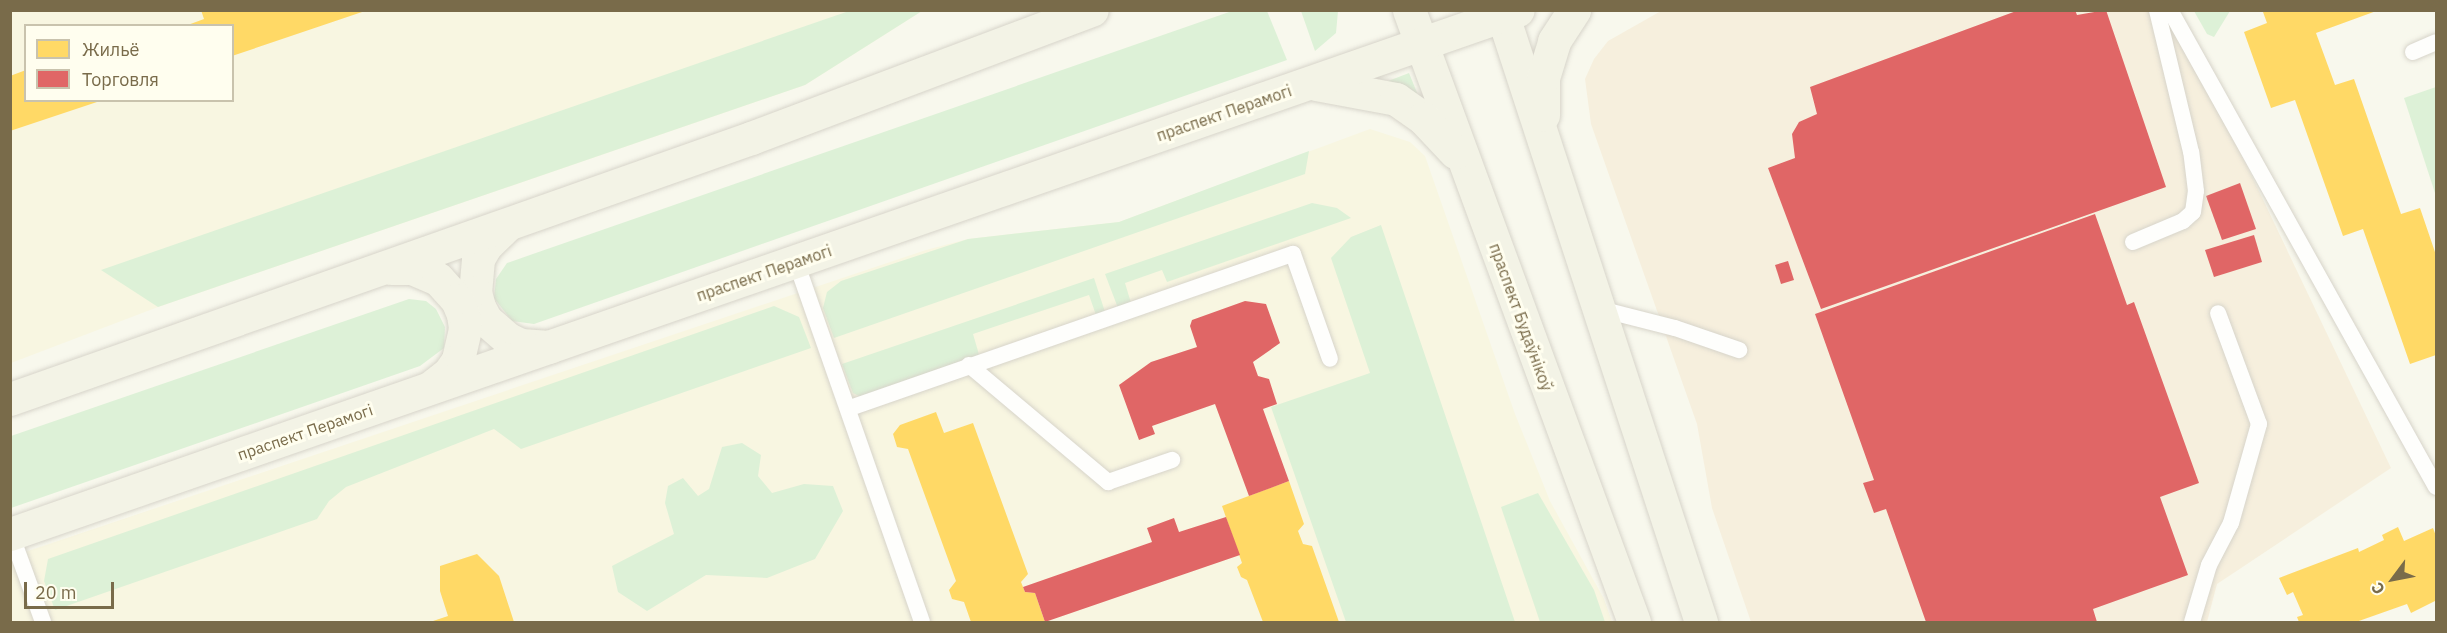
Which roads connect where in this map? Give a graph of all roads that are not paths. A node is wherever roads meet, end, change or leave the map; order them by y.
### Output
1 (1092, 10) edge
2 (1409, 10) edge
3 (1574, 10) edge
4 (2157, 10) edge
5 (2170, 10) edge
6 (1507, 12) edge
7 (2436, 42) edge
8 (1421, 44) junction
9 (2413, 52) dead end
10 (1311, 83) junction
11 (1543, 132) junction
12 (1463, 161) junction
13 (510, 224) junction
14 (2133, 242) dead end
15 (796, 262) junction
16 (383, 269) junction
17 (1600, 309) junction
18 (2218, 313) dead end
19 (550, 347) junction
20 (1739, 351) dead end
21 (1330, 358) dead end
22 (969, 365) junction
23 (424, 391) junction
24 (10, 399) edge
25 (850, 408) junction
26 (1173, 460) dead end
27 (2436, 487) edge
28 (11, 534) edge
29 (43, 622) edge
30 (922, 622) edge
31 (1634, 622) edge
32 (1701, 622) edge
33 (2192, 622) edge

1 - 13 main road
2 - 8 main road, праспект Будаўнікоў
3 - 11 main road
4 - 14 lane
5 - 27 lane
6 - 8 main road, праспект Перамогі
6 - 11 main road
7 - 9 lane
8 - 10 main road, праспект Перамогі
8 - 12 main road, праспект Будаўнікоў
10 - 12 main road
10 - 15 main road, праспект Перамогі
11 - 17 main road
12 - 31 main road, праспект Будаўнікоў
13 - 16 main road
13 - 19 main road
15 - 19 main road, праспект Перамогі
15 - 25 lane
16 - 23 main road
16 - 24 main road
17 - 20 lane
17 - 32 main road
18 - 33 lane
19 - 23 main road, праспект Перамогі
21 - 22 lane
22 - 25 lane
22 - 26 lane
23 - 28 main road, праспект Перамогі
25 - 30 lane
28 - 29 lane

